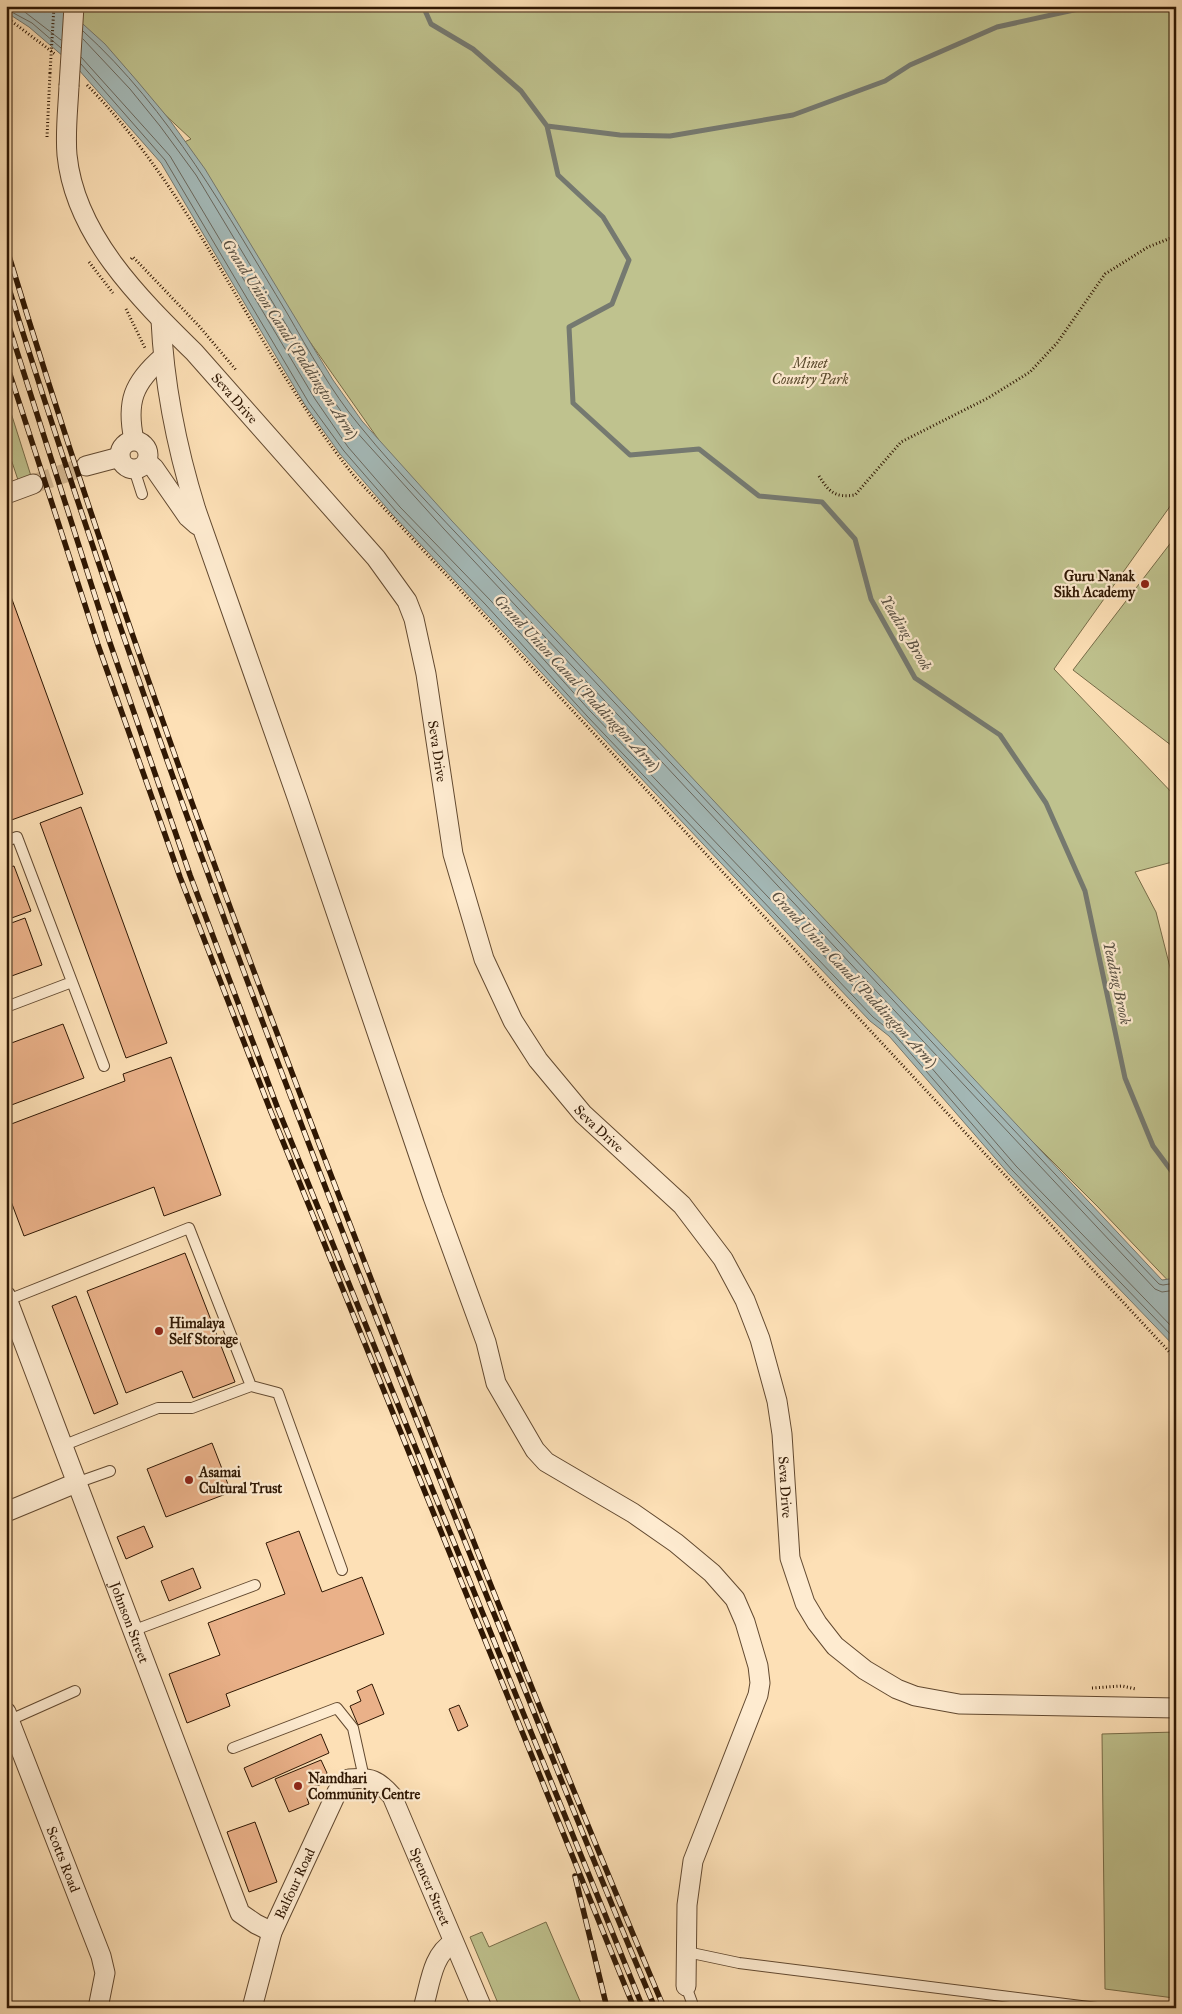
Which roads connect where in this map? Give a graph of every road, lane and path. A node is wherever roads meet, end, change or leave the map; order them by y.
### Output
1 (54, 6) edge
2 (74, 6) edge
3 (6, 16) edge
4 (61, 58) dead end
5 (50, 73) dead end
6 (75, 83) junction
7 (1176, 236) edge
8 (96, 274) dead end
9 (117, 298) dead end
10 (124, 305) dead end
11 (161, 320) junction
12 (145, 348) dead end
13 (163, 357) junction
14 (134, 440) junction
15 (120, 457) junction
16 (86, 466) tunnel mouth
17 (140, 466) junction
18 (819, 476) dead end
19 (33, 484) tunnel mouth
20 (6, 494) edge
21 (142, 494) dead end
22 (204, 532) junction
23 (6, 841) edge
24 (72, 982) junction
25 (6, 1007) edge
26 (104, 1066) dead end
27 (7, 1298) edge
28 (1176, 1359) edge
29 (251, 1386) junction
30 (62, 1446) junction
31 (110, 1471) dead end
32 (76, 1483) junction
33 (6, 1512) edge
34 (342, 1570) dead end
35 (255, 1585) dead end
36 (132, 1631) junction
37 (75, 1691) dead end
38 (1176, 1708) edge
39 (8, 1716) edge
40 (232, 1748) dead end
41 (364, 1778) junction
42 (272, 1932) junction
43 (453, 1943) junction
44 (687, 1952) junction
45 (686, 1986) joint
46 (693, 2007) edge
47 (98, 2008) edge
48 (252, 2008) edge
49 (423, 2008) edge
50 (482, 2008) edge
51 (1097, 2008) edge

1 - 5 path, bridge
2 - 6 street, Seva Drive, bridge
3 - 4 path
6 - 11 street, Seva Drive
6 - 28 path
7 - 18 path
8 - 9 path
10 - 12 path
11 - 13 street
11 - 38 street, Seva Drive
13 - 14 street
13 - 22 street
14 - 15 street
14 - 17 street
15 - 16 street
15 - 17 street
17 - 21 lane
17 - 22 street
19 - 20 street
22 - 44 street
23 - 24 lane
24 - 25 lane
24 - 26 lane
27 - 29 lane
27 - 30 street, Johnson Street
29 - 30 lane
29 - 34 lane
30 - 32 street, Johnson Street
31 - 32 lane
32 - 33 street
32 - 36 street, Johnson Street
35 - 36 lane
36 - 42 street, Johnson Street
37 - 39 lane
39 - 47 street, Scotts Road
40 - 41 lane
41 - 42 street, Balfour Road
41 - 43 street, Spencer Street
42 - 48 street, Balfour Road
43 - 49 street
43 - 50 street, Spencer Street
44 - 45 street
44 - 51 lane
45 - 46 lane

